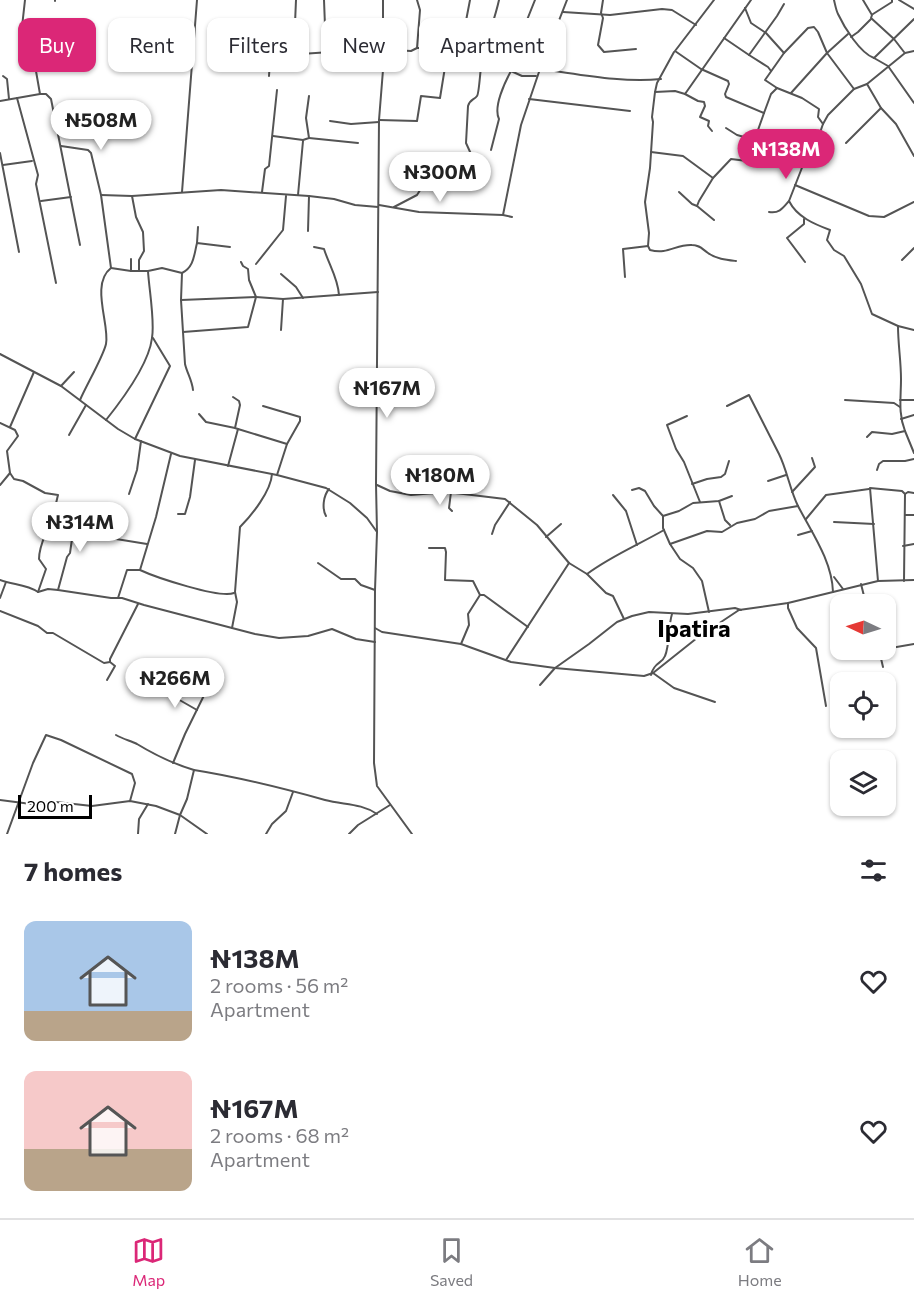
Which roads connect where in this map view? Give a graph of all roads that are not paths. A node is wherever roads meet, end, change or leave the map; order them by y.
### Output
1 (25, 0) edge
2 (197, 0) edge
3 (296, 0) edge
4 (324, 0) edge
5 (383, 0) edge
6 (417, 0) edge
7 (470, 0) edge
8 (499, 0) edge
9 (535, 0) edge
10 (567, 0) edge
11 (603, 0) edge
12 (714, 0) edge
13 (750, 0) edge
14 (834, 0) edge
15 (863, 0) edge
16 (892, 0) edge
17 (899, 0) edge
18 (784, 4) dead end
19 (745, 8) junction
20 (914, 9) edge
21 (564, 12) junction
22 (601, 13) junction
23 (872, 16) junction
24 (295, 18) edge
25 (325, 18) edge
26 (383, 18) edge
27 (467, 18) edge
28 (494, 18) edge
29 (528, 18) edge
30 (560, 18) edge
31 (914, 19) edge
32 (696, 25) junction
33 (766, 33) junction
34 (848, 34) junction
35 (851, 37) junction
36 (724, 38) junction
37 (894, 39) junction
38 (417, 48) joint
39 (636, 49) dead end
40 (407, 51) edge
41 (675, 51) junction
42 (914, 51) edge
43 (784, 53) junction
44 (827, 53) junction
45 (905, 53) junction
46 (749, 55) junction
47 (874, 58) junction
48 (879, 63) junction
49 (888, 66) junction
50 (701, 69) junction
51 (884, 70) junction
52 (771, 71) junction
53 (269, 72) edge
54 (382, 72) edge
55 (444, 72) edge
56 (480, 72) edge
57 (510, 72) edge
58 (515, 72) edge
59 (538, 72) edge
60 (566, 72) edge
61 (3, 76) dead end
62 (269, 76) dead end
63 (536, 76) junction
64 (661, 79) junction
65 (867, 84) junction
66 (777, 88) junction
67 (277, 90) dead end
68 (854, 90) junction
69 (656, 92) junction
70 (791, 93) junction
71 (40, 94) junction
72 (685, 94) junction
73 (309, 96) dead end
74 (17, 98) junction
75 (9, 99) junction
76 (528, 99) junction
77 (0, 100) edge
78 (914, 103) edge
79 (880, 108) junction
80 (630, 111) dead end
81 (764, 113) junction
82 (330, 121) dead end
83 (380, 121) junction
84 (823, 124) junction
85 (726, 128) dead end
86 (712, 130) dead end
87 (273, 136) junction
88 (309, 138) junction
89 (303, 140) junction
90 (755, 140) junction
91 (358, 142) dead end
92 (846, 143) dead end
93 (61, 146) junction
94 (491, 150) dead end
95 (651, 152) junction
96 (0, 153) edge
97 (471, 154) dead end
98 (914, 154) edge
99 (32, 161) junction
100 (2, 165) junction
101 (713, 178) junction
102 (795, 185) junction
103 (422, 187) dead end
104 (182, 192) junction
105 (262, 192) junction
106 (679, 192) dead end
107 (101, 195) junction
108 (298, 195) junction
109 (132, 196) junction
110 (286, 196) junction
111 (309, 196) junction
112 (71, 197) junction
113 (40, 201) junction
114 (789, 201) junction
115 (914, 202) edge
116 (379, 206) junction
117 (697, 206) junction
118 (394, 207) junction
119 (769, 212) dead end
120 (503, 215) junction
121 (803, 217) junction
122 (512, 218) dead end
123 (714, 220) dead end
124 (198, 227) dead end
125 (308, 231) dead end
126 (197, 243) junction
127 (80, 245) dead end
128 (648, 246) junction
129 (230, 247) dead end
130 (314, 247) dead end
131 (914, 248) edge
132 (19, 252) dead end
133 (131, 258) dead end
134 (902, 260) dead end
135 (736, 261) dead end
136 (241, 262) dead end
137 (805, 262) dead end
138 (256, 264) dead end
139 (111, 268) junction
140 (139, 271) junction
141 (148, 271) junction
142 (131, 272) junction
143 (182, 273) junction
144 (281, 274) dead end
145 (625, 277) dead end
146 (56, 283) dead end
147 (378, 292) junction
148 (339, 295) junction
149 (256, 297) junction
150 (303, 298) junction
151 (283, 299) junction
152 (181, 300) junction
153 (898, 326) junction
154 (281, 330) dead end
155 (914, 330) edge
156 (183, 332) junction
157 (153, 338) junction
158 (0, 354) edge
159 (34, 372) junction
160 (74, 372) dead end
161 (61, 386) junction
162 (193, 390) dead end
163 (233, 398) dead end
164 (80, 400) junction
165 (845, 400) dead end
166 (900, 400) junction
167 (914, 400) edge
168 (86, 405) junction
169 (263, 406) dead end
170 (727, 406) dead end
171 (900, 407) junction
172 (199, 414) dead end
173 (914, 415) edge
174 (687, 416) dead end
175 (106, 420) junction
176 (901, 420) junction
177 (0, 423) edge
178 (10, 428) junction
179 (236, 429) junction
180 (905, 431) junction
181 (69, 435) dead end
182 (867, 437) dead end
183 (135, 439) junction
184 (141, 441) junction
185 (287, 444) junction
186 (914, 451) edge
187 (171, 454) junction
188 (812, 458) dead end
189 (914, 459) edge
190 (195, 460) junction
191 (729, 461) dead end
192 (228, 466) junction
193 (877, 470) dead end
194 (10, 473) junction
195 (272, 474) junction
196 (277, 475) junction
197 (786, 475) junction
198 (768, 482) dead end
199 (376, 484) junction
200 (692, 484) junction
201 (0, 485) edge
202 (870, 488) junction
203 (329, 489) junction
204 (632, 490) dead end
205 (451, 492) junction
206 (792, 492) junction
207 (914, 493) edge
208 (129, 494) dead end
209 (905, 494) junction
210 (613, 495) dead end
211 (732, 496) dead end
212 (719, 501) junction
213 (510, 502) junction
214 (700, 502) junction
215 (798, 506) junction
216 (452, 511) dead end
217 (178, 514) dead end
218 (904, 515) junction
219 (914, 515) edge
220 (326, 516) dead end
221 (663, 516) junction
222 (806, 519) junction
223 (834, 522) dead end
224 (561, 524) dead end
225 (874, 524) junction
226 (731, 526) junction
227 (664, 530) junction
228 (812, 531) junction
229 (378, 532) junction
230 (492, 534) dead end
231 (798, 535) dead end
232 (546, 537) junction
233 (903, 538) junction
234 (147, 544) junction
235 (670, 544) junction
236 (912, 544) edge
237 (637, 545) junction
238 (903, 546) junction
239 (429, 548) dead end
240 (318, 563) dead end
241 (569, 563) junction
242 (140, 570) junction
243 (587, 573) junction
244 (832, 576) junction
245 (0, 580) edge
246 (914, 580) edge
247 (878, 581) junction
248 (904, 581) junction
249 (6, 582) junction
250 (861, 584) junction
251 (843, 589) junction
252 (58, 590) junction
253 (375, 590) junction
254 (38, 592) junction
255 (235, 592) junction
256 (833, 592) junction
257 (864, 594) edge
258 (480, 595) junction
259 (0, 598) edge
260 (118, 598) junction
261 (788, 603) junction
262 (138, 604) junction
263 (739, 609) junction
264 (0, 611) edge
265 (709, 612) junction
266 (672, 614) junction
267 (624, 619) junction
268 (528, 627) junction
269 (232, 628) junction
270 (375, 628) junction
271 (382, 632) junction
272 (375, 635) junction
273 (375, 642) junction
274 (461, 644) junction
275 (914, 644) edge
276 (896, 647) edge
277 (506, 660) junction
278 (882, 660) edge
279 (110, 662) junction
280 (883, 667) dead end
281 (555, 668) junction
282 (215, 673) dead end
283 (652, 674) junction
284 (131, 675) dead end
285 (107, 680) dead end
286 (211, 682) junction
287 (540, 686) dead end
288 (162, 690) junction
289 (715, 702) dead end
290 (826, 706) dead end
291 (197, 710) junction
292 (116, 735) dead end
293 (173, 763) junction
294 (194, 770) junction
295 (293, 792) junction
296 (0, 800) edge
297 (130, 801) junction
298 (20, 802) junction
299 (148, 804) junction
300 (390, 805) junction
301 (180, 814) junction
302 (378, 814) junction
303 (7, 834) edge
304 (138, 834) edge
305 (175, 834) edge
306 (207, 834) edge
307 (266, 834) edge
308 (349, 834) edge
309 (412, 834) edge

1 - 71 street
2 - 104 street
3 - 24 street
4 - 25 street
5 - 26 street
6 - 38 street
7 - 27 street
8 - 28 street
9 - 29 street
10 - 21 street
11 - 22 street
12 - 32 street
13 - 19 street
14 - 34 street
15 - 23 street
16 - 23 street
17 - 20 street
18 - 33 street
19 - 33 street
19 - 36 street
21 - 22 street
21 - 30 street
22 - 32 street
22 - 39 street
23 - 35 street
23 - 37 street
31 - 37 street
32 - 41 street
33 - 43 street
33 - 46 street
34 - 35 street
34 - 44 street
35 - 47 street
36 - 46 street
36 - 50 street
37 - 45 street
37 - 47 street
38 - 40 street
41 - 50 street
41 - 64 street
42 - 45 street
43 - 44 street
43 - 52 street
44 - 68 street
44 - 70 street
45 - 49 street
46 - 52 street
47 - 48 street
48 - 49 street
48 - 51 street
49 - 51 street
49 - 78 street
50 - 72 street
50 - 81 street
51 - 65 street
52 - 66 street
53 - 62 street
54 - 83 street
55 - 83 street
56 - 97 street
57 - 94 street
58 - 63 street
59 - 63 street
60 - 64 street
61 - 75 street
63 - 76 street
64 - 69 street
65 - 68 street
65 - 79 street
66 - 70 street
66 - 81 street
67 - 87 street
68 - 84 street
69 - 72 street
69 - 95 street
70 - 84 street
71 - 74 street
71 - 93 street
72 - 86 street
73 - 88 street
74 - 75 street
74 - 99 street
75 - 77 street
76 - 80 street
76 - 120 street
79 - 92 street
79 - 98 street
81 - 90 street
82 - 83 street
83 - 116 street
84 - 102 street
85 - 90 street
87 - 89 street
87 - 105 street
88 - 89 street
88 - 91 street
89 - 108 street
90 - 101 street
93 - 107 street
93 - 112 street
95 - 101 street
95 - 128 street
96 - 100 street
99 - 100 street
99 - 113 street
100 - 132 street
101 - 117 street
102 - 114 street
102 - 115 street
103 - 118 street
104 - 105 street
104 - 109 street
105 - 110 street
106 - 117 street
107 - 109 street
107 - 139 street
108 - 110 street
108 - 111 street
109 - 140 street
110 - 138 street
111 - 116 street
111 - 125 street
112 - 113 street
112 - 127 street
113 - 146 street
114 - 119 street
114 - 121 street
116 - 118 street
116 - 147 street
117 - 123 street
118 - 120 street
120 - 122 street
121 - 137 street
121 - 153 street
124 - 126 street
126 - 129 street
126 - 143 street
128 - 135 street
128 - 145 street
130 - 148 street
131 - 134 street
133 - 142 street
136 - 149 street
139 - 142 street
139 - 164 street
140 - 141 street
140 - 142 street
141 - 143 street
141 - 157 street
143 - 152 street
144 - 150 street
147 - 148 street
147 - 199 street
148 - 150 street
149 - 151 street
149 - 152 street
149 - 156 street
150 - 151 street
151 - 154 street
152 - 156 street
153 - 155 street
153 - 166 street
156 - 162 street
157 - 175 street
157 - 183 street
158 - 159 street
159 - 161 street
159 - 178 street
160 - 161 street
161 - 164 street
163 - 179 street
164 - 168 street
165 - 171 street
166 - 167 street
166 - 171 street
168 - 175 street
168 - 181 street
169 - 185 street
170 - 197 street
171 - 176 street
172 - 179 street
173 - 176 street
174 - 200 street
175 - 183 street
176 - 180 street
177 - 178 street
178 - 194 street
179 - 185 street
179 - 192 street
180 - 182 street
180 - 186 street
183 - 184 street
184 - 187 street
184 - 208 street
185 - 196 street
187 - 190 street
187 - 234 street
188 - 206 street
189 - 193 street
190 - 192 street
190 - 217 street
191 - 200 street
192 - 195 street
194 - 201 street
194 - 254 street
195 - 196 street
195 - 255 street
196 - 203 street
197 - 198 street
197 - 206 street
199 - 205 street
199 - 229 street
200 - 214 street
202 - 209 street
202 - 222 street
202 - 225 street
203 - 220 street
203 - 229 street
204 - 221 street
205 - 213 street
205 - 216 street
206 - 215 street
207 - 209 street
209 - 218 street
210 - 237 street
211 - 212 street
212 - 214 street
212 - 226 street
213 - 230 street
213 - 232 street
214 - 221 street
215 - 222 street
215 - 226 street
218 - 219 street
218 - 233 street
221 - 227 street
222 - 228 street
223 - 225 street
224 - 232 street
225 - 247 street
226 - 235 street
227 - 235 street
227 - 237 street
228 - 231 street
228 - 244 street
229 - 253 street
232 - 241 street
233 - 236 street
233 - 238 street
234 - 242 street
234 - 252 street
235 - 265 street
236 - 238 street
237 - 243 street
238 - 248 street
239 - 258 street
240 - 253 street
241 - 243 street
241 - 268 street
242 - 255 street
242 - 260 street
243 - 267 street
244 - 251 street
244 - 256 street
245 - 249 street
246 - 248 street
247 - 248 street
247 - 250 street
249 - 254 street
249 - 259 street
250 - 251 street
250 - 257 street
251 - 256 street
252 - 254 street
252 - 260 street
253 - 270 street
255 - 269 street
256 - 261 street
258 - 268 street
258 - 274 street
260 - 262 street
261 - 263 street
261 - 290 street
262 - 269 street
262 - 279 street
263 - 265 street
263 - 283 street
264 - 279 street
265 - 266 street
266 - 267 street
266 - 283 street
267 - 281 street
268 - 277 street
269 - 273 street
270 - 271 street
270 - 272 street
271 - 272 street
271 - 274 street
272 - 273 street
273 - 300 street
274 - 277 street
275 - 276 street
277 - 281 street
278 - 280 street
279 - 285 street
281 - 283 street
281 - 287 street
282 - 286 street
283 - 289 street
284 - 288 street
286 - 288 street
286 - 291 street
288 - 291 street
291 - 293 street
292 - 293 street
293 - 294 street
294 - 295 street
294 - 301 street
295 - 302 street
295 - 307 street
296 - 298 street
297 - 298 street
297 - 298 street
297 - 299 street
298 - 303 street
299 - 301 street
299 - 304 street
300 - 302 street
300 - 309 street
301 - 305 street
301 - 306 street
302 - 308 street

